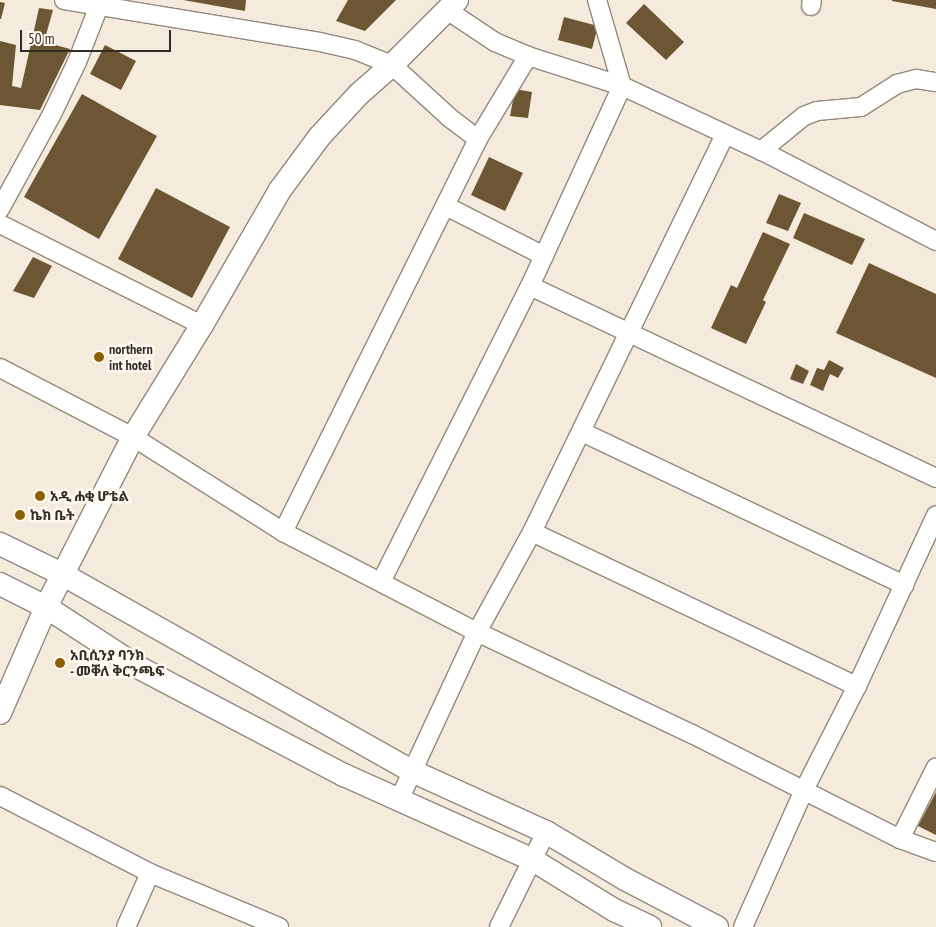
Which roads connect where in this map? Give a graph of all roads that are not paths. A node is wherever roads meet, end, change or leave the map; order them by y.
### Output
1 (64, 0) edge
2 (597, 0) edge
3 (452, 5) edge
4 (99, 6) junction
5 (528, 56) junction
6 (392, 65) junction
7 (936, 82) edge
8 (622, 86) junction
9 (725, 135) junction
10 (478, 139) junction
11 (761, 151) junction
12 (446, 206) junction
13 (0, 209) edge
14 (0, 224) edge
15 (936, 241) edge
16 (544, 256) junction
17 (530, 286) junction
18 (202, 325) junction
19 (631, 333) junction
20 (0, 368) edge
21 (582, 432) junction
22 (133, 437) junction
23 (936, 478) edge
24 (936, 515) edge
25 (283, 532) junction
26 (532, 532) junction
27 (0, 544) edge
28 (62, 574) junction
29 (381, 582) junction
30 (0, 584) edge
31 (904, 585) junction
32 (46, 607) junction
33 (477, 632) junction
34 (857, 686) junction
35 (0, 713) edge
36 (936, 767) edge
37 (412, 770) junction
38 (804, 790) junction
39 (0, 796) edge
40 (399, 800) junction
41 (546, 832) junction
42 (900, 838) junction
43 (936, 852) edge
44 (533, 860) junction
45 (150, 873) junction
46 (126, 927) edge
47 (279, 927) edge
48 (499, 927) edge
49 (650, 927) edge
50 (717, 927) edge
51 (743, 927) edge

1 - 4 street
2 - 8 street
3 - 5 street
3 - 6 street
4 - 6 street
4 - 13 street
5 - 8 street
5 - 10 street
6 - 10 street
6 - 18 street
7 - 11 street
8 - 9 street
8 - 16 street
9 - 11 street
9 - 19 street
10 - 12 street
11 - 15 street
12 - 16 street
12 - 25 street
14 - 18 street
16 - 17 street
17 - 19 street
17 - 29 street
18 - 22 street
19 - 21 street
19 - 23 street
20 - 22 street
21 - 26 street
21 - 31 street
22 - 25 street
22 - 28 street
24 - 31 street
25 - 29 street
26 - 33 street
26 - 34 street
27 - 28 street
28 - 32 street
28 - 37 street
29 - 33 street
30 - 32 street
31 - 34 street
32 - 35 street
32 - 40 street
33 - 37 street
33 - 38 street
34 - 38 street
36 - 42 street
37 - 40 street
37 - 41 street
38 - 42 street
38 - 51 street
39 - 45 street
40 - 44 street
41 - 44 street
41 - 50 street
42 - 43 street
44 - 48 street
44 - 49 street
45 - 46 street
45 - 47 street

